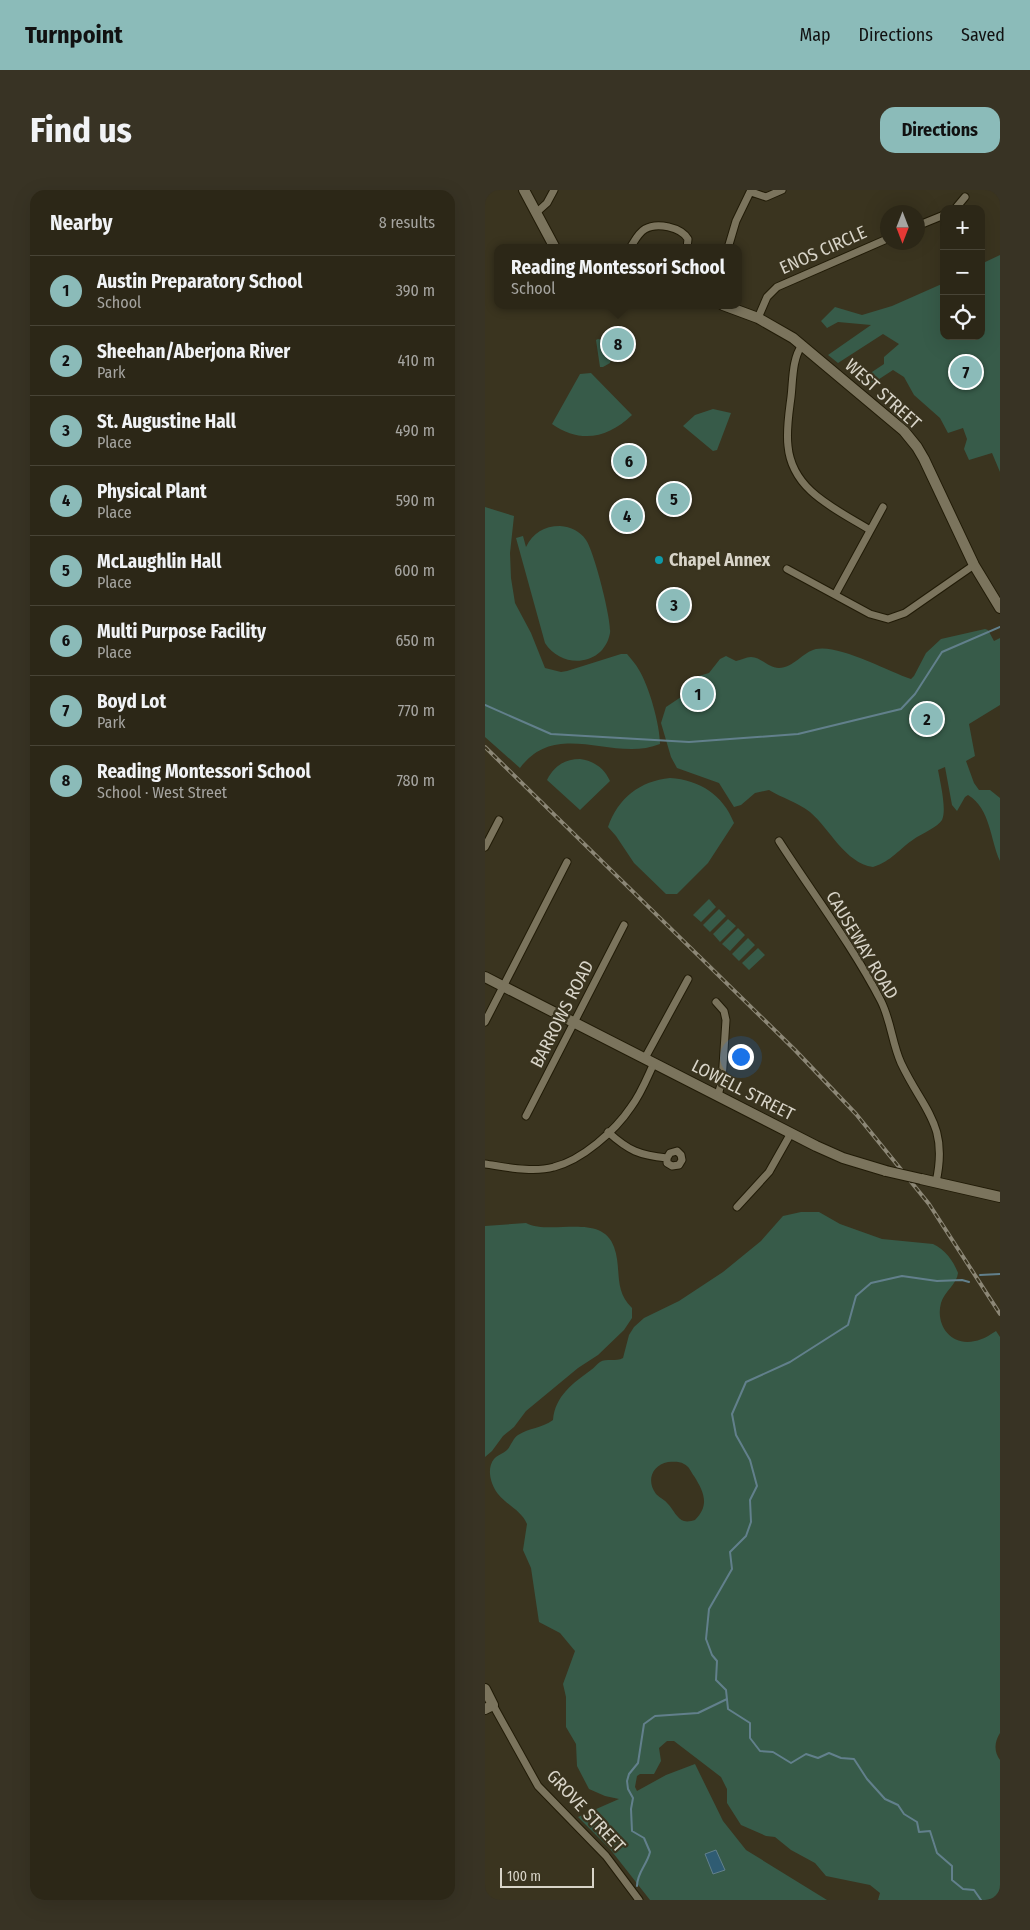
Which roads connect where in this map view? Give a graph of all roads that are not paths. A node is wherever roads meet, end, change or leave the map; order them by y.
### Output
1 (524, 190) edge
2 (554, 190) edge
3 (782, 190) edge
4 (751, 191) edge
5 (965, 197) dead end
6 (958, 205) edge
7 (537, 212) junction
8 (940, 216) edge
9 (925, 222) edge
10 (880, 242) edge
11 (553, 244) edge
12 (633, 244) edge
13 (688, 244) edge
14 (730, 244) edge
15 (734, 309) edge
16 (759, 318) junction
17 (803, 345) junction
18 (883, 507) dead end
19 (870, 530) junction
20 (974, 566) junction
21 (787, 569) dead end
22 (835, 595) junction
23 (1000, 608) edge
24 (499, 820) dead end
25 (779, 841) dead end
26 (485, 847) edge
27 (567, 862) dead end
28 (624, 925) dead end
29 (485, 977) edge
30 (688, 979) dead end
31 (503, 986) junction
32 (716, 1002) dead end
33 (485, 1022) edge
34 (575, 1022) junction
35 (650, 1061) junction
36 (718, 1095) junction
37 (526, 1116) dead end
38 (608, 1132) junction
39 (791, 1133) junction
40 (667, 1158) dead end
41 (485, 1164) edge
42 (936, 1182) junction
43 (1000, 1196) edge
44 (737, 1207) dead end
45 (486, 1693) edge
46 (489, 1707) edge
47 (639, 1900) edge

1 - 7 main road
2 - 7 street
3 - 4 street
4 - 14 street
5 - 6 street
7 - 11 main road
8 - 9 street
10 - 16 street, ENOS CIRCLE
12 - 13 street
15 - 16 main road, WEST STREET
16 - 17 main road, WEST STREET
17 - 19 street
17 - 20 main road, WEST STREET
18 - 19 street
19 - 22 street
20 - 22 street
20 - 23 main road, WEST STREET
21 - 22 street
24 - 26 street
25 - 42 street, CAUSEWAY ROAD
27 - 31 street
28 - 34 street, BARROWS ROAD
29 - 31 main road, LOWELL STREET
30 - 35 street
31 - 33 street
31 - 34 main road, LOWELL STREET
32 - 36 street
34 - 35 main road, LOWELL STREET
34 - 37 street, BARROWS ROAD
35 - 36 main road, LOWELL STREET
35 - 38 street
36 - 39 main road, LOWELL STREET
38 - 40 street
38 - 41 street
39 - 42 main road, LOWELL STREET, bridge
39 - 44 street
42 - 43 main road, LOWELL STREET
45 - 46 main road, GROVE STREET
46 - 47 street, GROVE STREET

